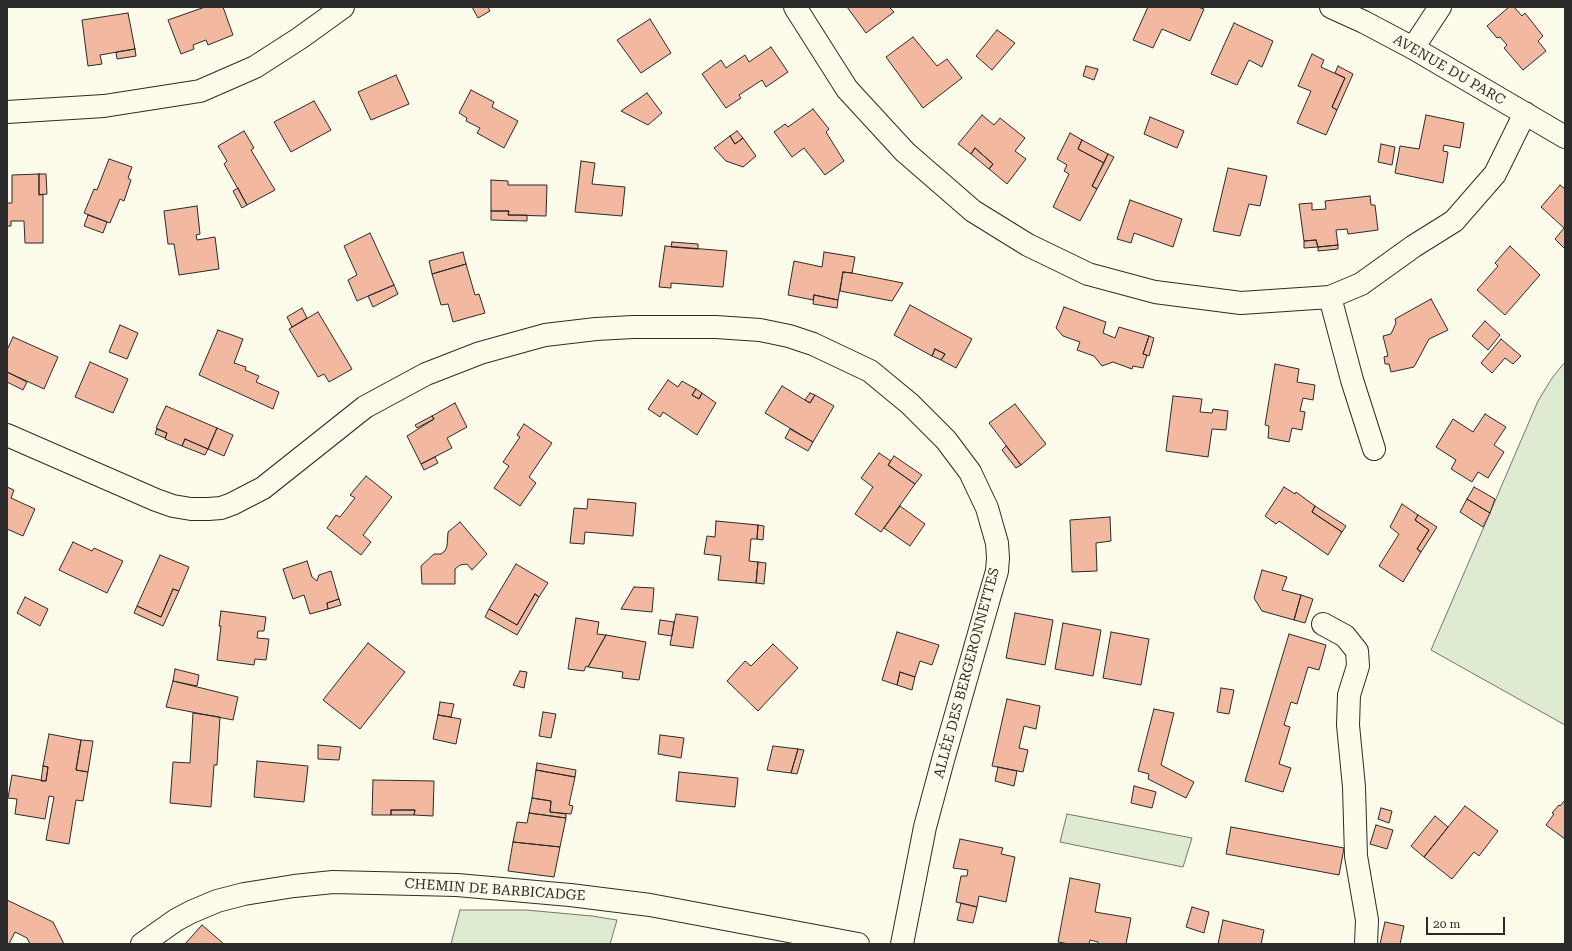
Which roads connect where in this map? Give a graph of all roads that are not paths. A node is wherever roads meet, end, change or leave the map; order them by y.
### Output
1 (343, 7) edge
2 (795, 7) edge
3 (1331, 7) edge
4 (1440, 7) edge
5 (1413, 48) junction
6 (7, 112) edge
7 (1525, 113) junction
8 (1565, 137) edge
9 (1330, 297) junction
10 (7, 435) edge
11 (1374, 449) dead end
12 (1324, 624) dead end
13 (142, 944) edge
14 (858, 944) edge
15 (902, 944) edge
16 (1366, 944) edge

1 - 6 street
2 - 9 street
3 - 5 street, AVENUE DU PARC
4 - 5 street
5 - 7 street, AVENUE DU PARC
7 - 8 street, AVENUE DU PARC
7 - 9 street
9 - 11 street
10 - 15 street, ALLÉE DES BERGERONNETTES
12 - 16 street
13 - 14 street, CHEMIN DE BARBICADGE

